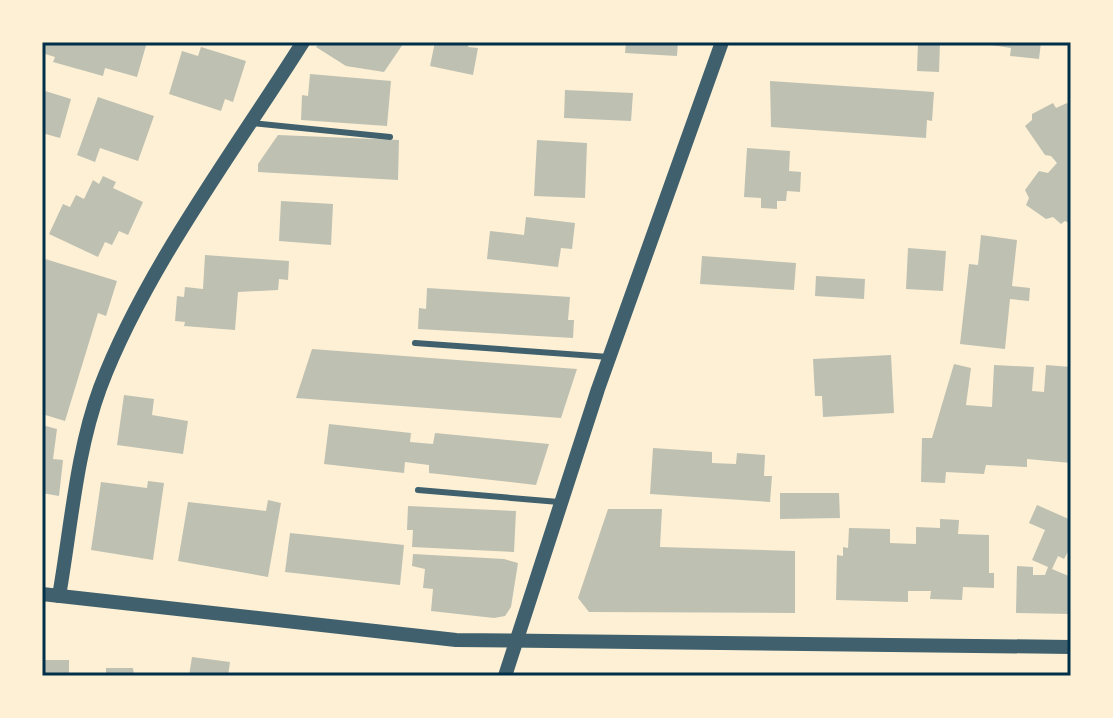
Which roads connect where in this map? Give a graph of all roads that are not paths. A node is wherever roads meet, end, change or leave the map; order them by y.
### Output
1 (303, 42) edge
2 (722, 42) edge
3 (252, 123) junction
4 (390, 137) dead end
5 (415, 343) dead end
6 (609, 357) junction
7 (418, 490) dead end
8 (559, 502) junction
9 (42, 594) edge
10 (59, 596) junction
11 (517, 641) junction
12 (1071, 647) edge
13 (505, 676) edge

1 - 3 street
2 - 6 street
3 - 4 lane
3 - 10 street
5 - 6 lane
6 - 8 street
7 - 8 lane
8 - 11 street
9 - 10 street
10 - 11 street
11 - 12 street
11 - 13 street

